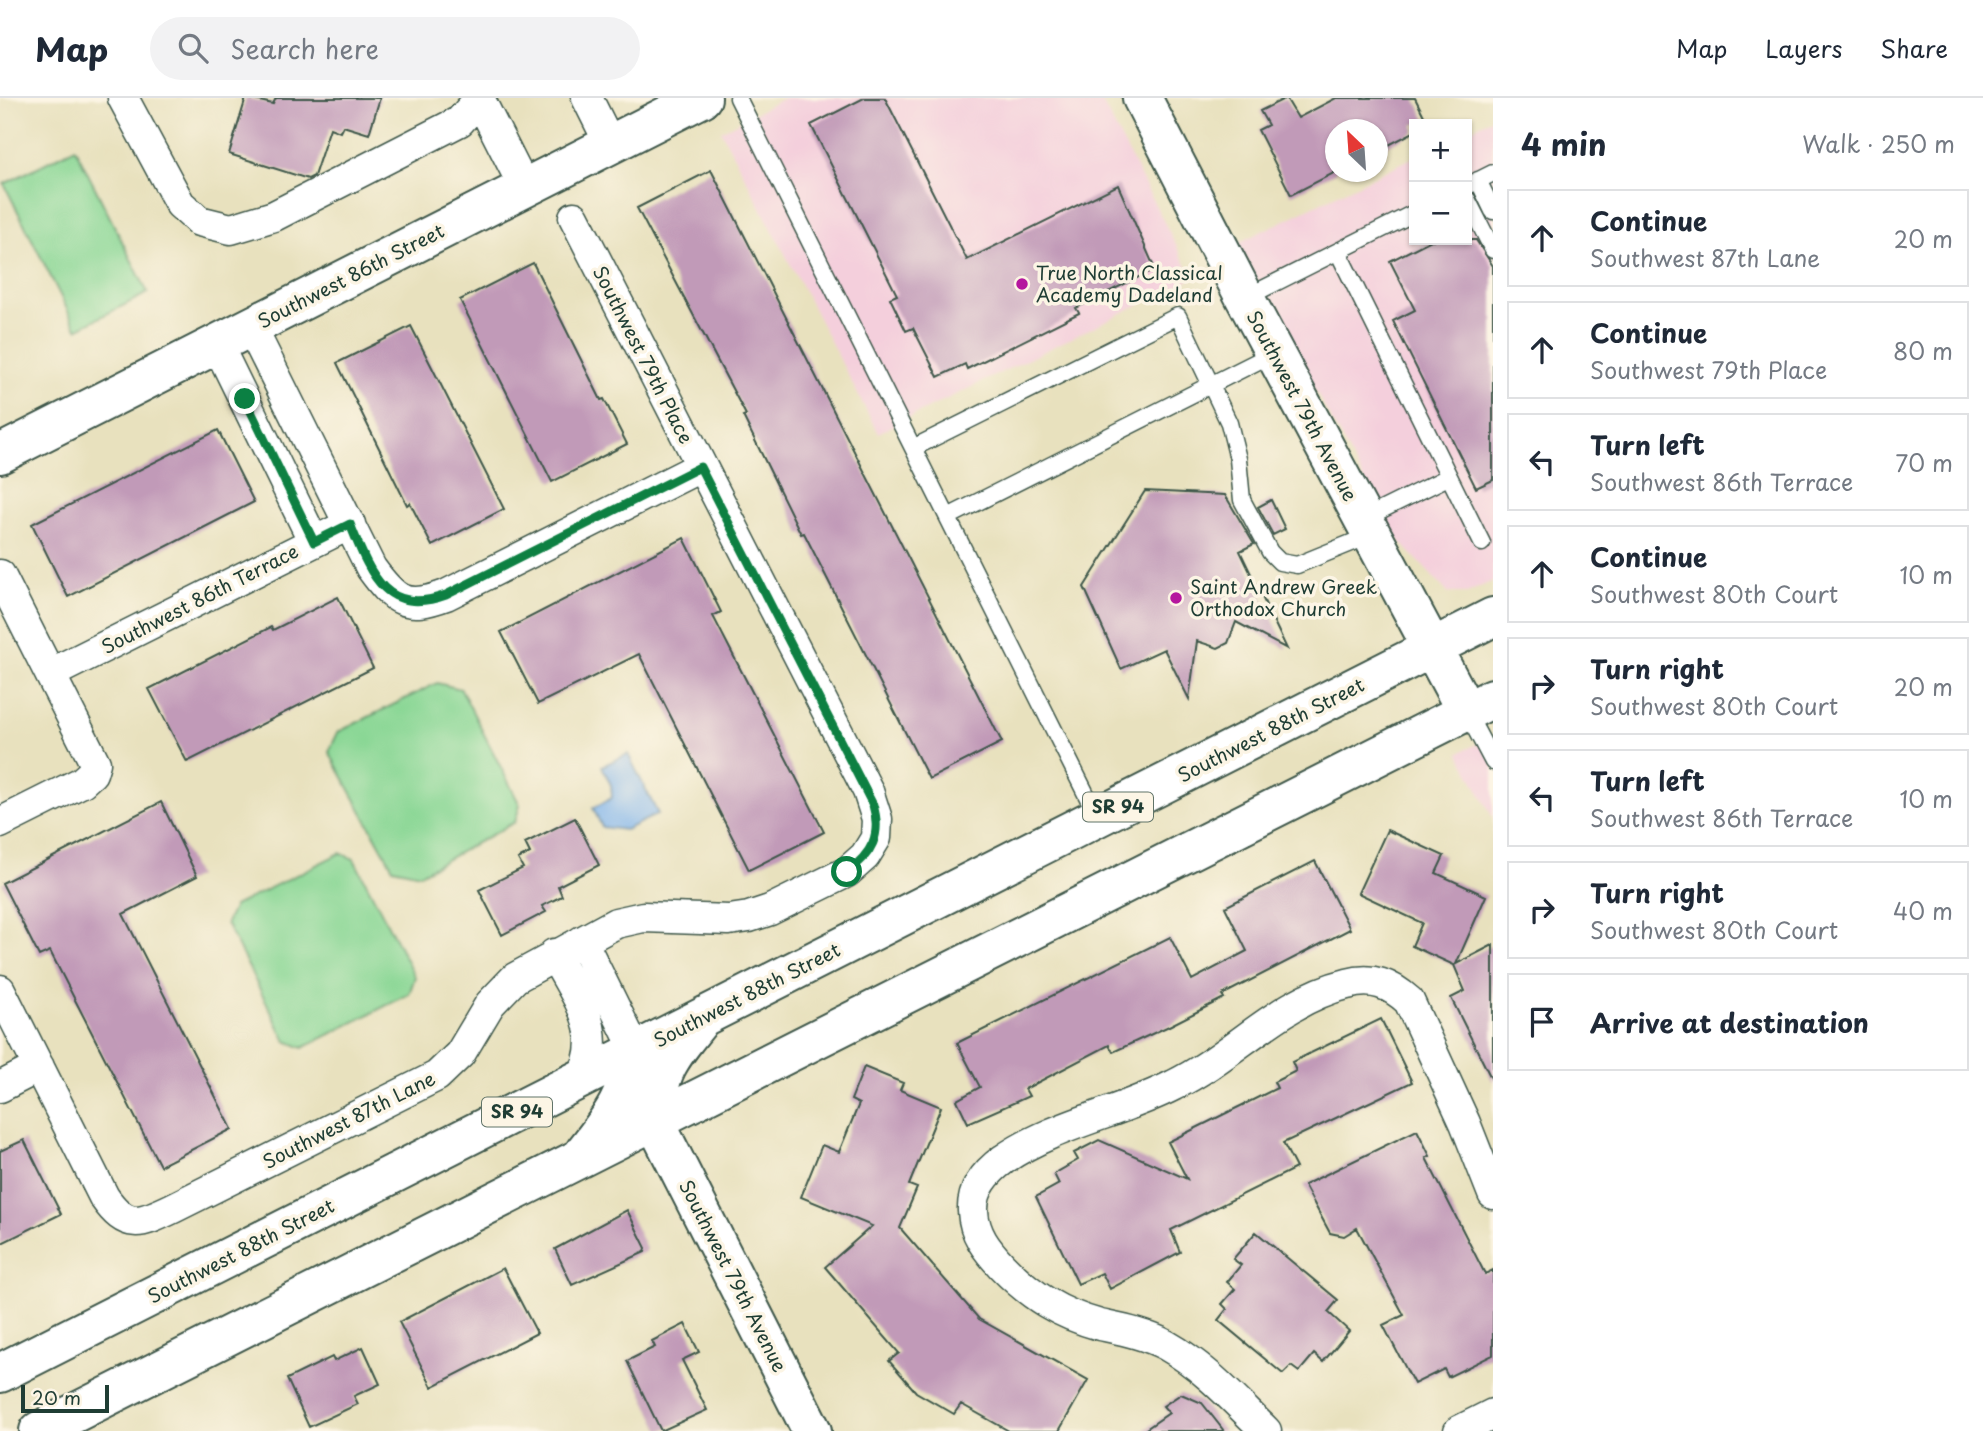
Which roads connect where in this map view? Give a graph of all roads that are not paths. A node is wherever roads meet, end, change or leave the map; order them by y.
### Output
1 (122, 98) edge
2 (479, 98) edge
3 (587, 98) edge
4 (702, 98) edge
5 (738, 98) edge
6 (1142, 98) edge
7 (610, 144) junction
8 (1493, 173) edge
9 (1472, 183) edge
10 (524, 187) junction
11 (1472, 209) edge
12 (1493, 211) edge
13 (1409, 216) edge
14 (574, 217) dead end
15 (1493, 250) edge
16 (1338, 252) junction
17 (1245, 298) junction
18 (251, 327) junction
19 (217, 344) junction
20 (1274, 353) junction
21 (1210, 383) junction
22 (913, 448) junction
23 (0, 454) edge
24 (700, 467) junction
25 (1448, 477) junction
26 (948, 517) junction
27 (350, 524) junction
28 (1367, 527) junction
29 (314, 542) junction
30 (1482, 543) dead end
31 (0, 575) edge
32 (1493, 617) edge
33 (1432, 648) junction
34 (50, 674) junction
35 (1480, 705) edge
36 (1493, 762) edge
37 (868, 790) joint
38 (1098, 818) junction
39 (0, 823) edge
40 (582, 941) junction
41 (554, 954) junction
42 (0, 990) edge
43 (704, 1017) junction
44 (636, 1051) junction
45 (39, 1067) junction
46 (580, 1080) junction
47 (0, 1087) edge
48 (654, 1120) junction
49 (580, 1158) junction
50 (1493, 1194) edge
51 (0, 1373) edge
52 (1493, 1414) edge
53 (39, 1431) edge
54 (813, 1431) edge
55 (1266, 1431) edge
56 (1459, 1431) edge

1 - 2 street
2 - 10 street
3 - 7 street
4 - 7 main road, Southwest 86th Street
5 - 22 lane
6 - 17 main road, Southwest 79th Avenue
7 - 10 main road, Southwest 86th Street
8 - 9 lane
9 - 12 lane
10 - 18 main road, Southwest 86th Street
11 - 15 lane
13 - 16 lane
14 - 24 street, Southwest 79th Place
16 - 17 lane
16 - 25 lane
17 - 20 main road, Southwest 79th Avenue
18 - 19 main road, Southwest 86th Street
18 - 27 street
19 - 23 main road, Southwest 86th Street
19 - 29 street
20 - 21 lane
20 - 28 main road, Southwest 79th Avenue
21 - 22 lane
21 - 26 lane
21 - 28 lane
22 - 26 lane
24 - 27 street
24 - 37 street, Southwest 79th Place
25 - 28 lane
25 - 30 lane
26 - 38 lane
27 - 29 street, Southwest 86th Terrace
28 - 33 main road, Southwest 79th Avenue
29 - 34 street, Southwest 86th Terrace
31 - 34 street
32 - 33 main road, Southwest 88th Street / SR 94
33 - 35 main road, Southwest 79th Avenue
33 - 38 main road, Southwest 88th Street / SR 94
34 - 39 street
35 - 36 lane
35 - 48 main road
37 - 40 street, Southwest 87th Lane
38 - 43 main road, Southwest 88th Street / SR 94
40 - 41 street, Southwest 87th Lane
40 - 44 street
41 - 45 street, Southwest 87th Lane
41 - 46 street
42 - 45 street, Southwest 87th Lane
43 - 44 main road, Southwest 88th Street / SR 94
43 - 48 main road
44 - 46 main road, Southwest 88th Street / SR 94
44 - 49 main road
45 - 47 street
46 - 51 main road, Southwest 88th Street / SR 94
48 - 49 main road
48 - 54 main road, Southwest 79th Avenue
49 - 53 main road
50 - 55 street
52 - 56 street

